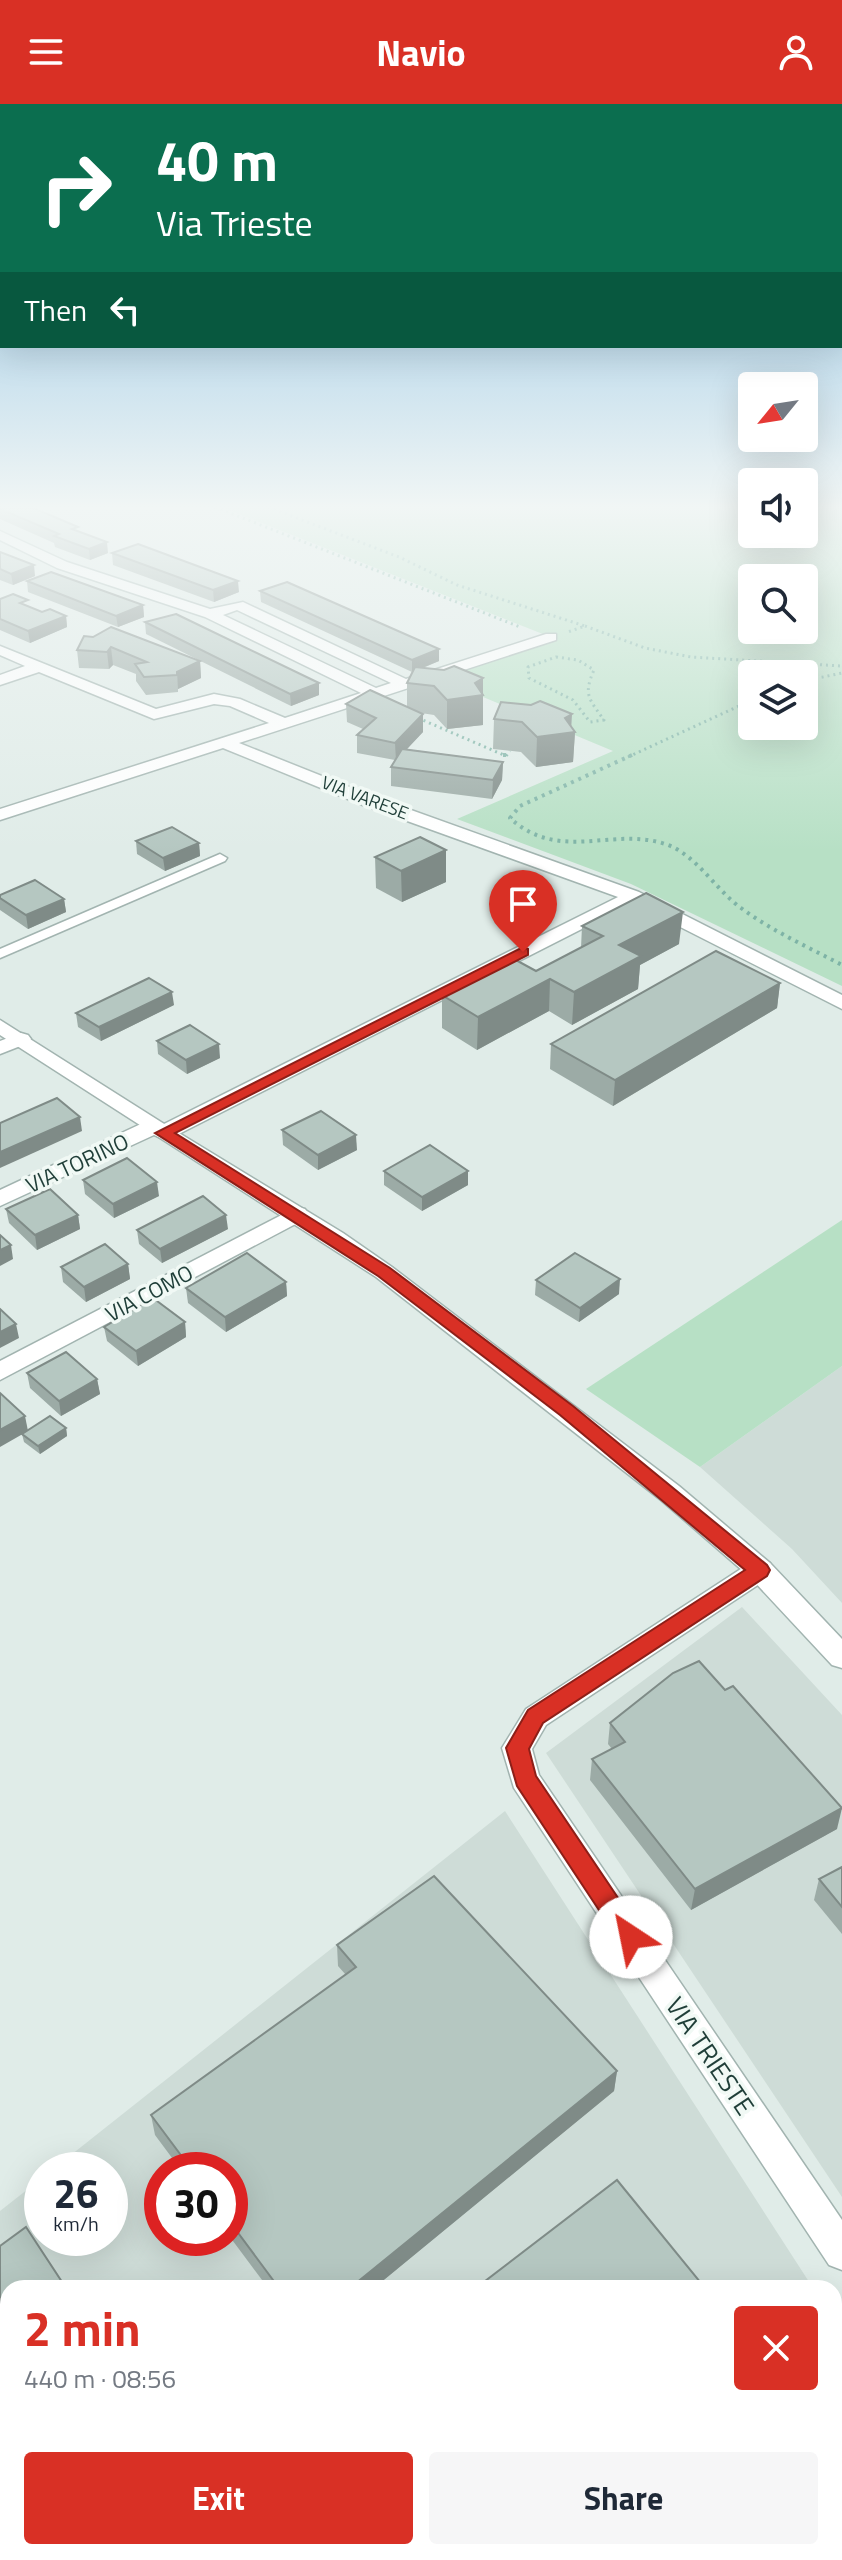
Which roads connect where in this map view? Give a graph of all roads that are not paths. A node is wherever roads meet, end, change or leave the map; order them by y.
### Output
1 (225, 622) edge
2 (273, 622) edge
3 (549, 638) road end
4 (0, 650) edge
5 (40, 666) junction
6 (0, 680) edge
7 (405, 684) junction
8 (372, 695) junction
9 (284, 723) junction
10 (224, 743) junction
11 (0, 815) edge
12 (220, 858) dead end
13 (633, 896) junction
14 (0, 954) edge
15 (842, 1003) edge
16 (7, 1037) edge
17 (158, 1130) junction
18 (0, 1199) edge
19 (297, 1214) junction
20 (0, 1372) edge
21 (760, 1570) junction
22 (842, 1657) edge
23 (842, 2252) edge

1 - 8 street
2 - 7 street
3 - 7 street
4 - 5 street
5 - 6 street
5 - 9 street
7 - 8 street
8 - 9 street
9 - 10 street
10 - 11 street
10 - 13 street, VIA VARESE
12 - 14 lane
13 - 15 street, VIA VARESE
13 - 17 street, VIA TORINO
16 - 17 street
17 - 18 street, VIA TORINO
17 - 19 street
19 - 20 street, VIA COMO
19 - 21 street
21 - 22 street
21 - 23 street, VIA TRIESTE

